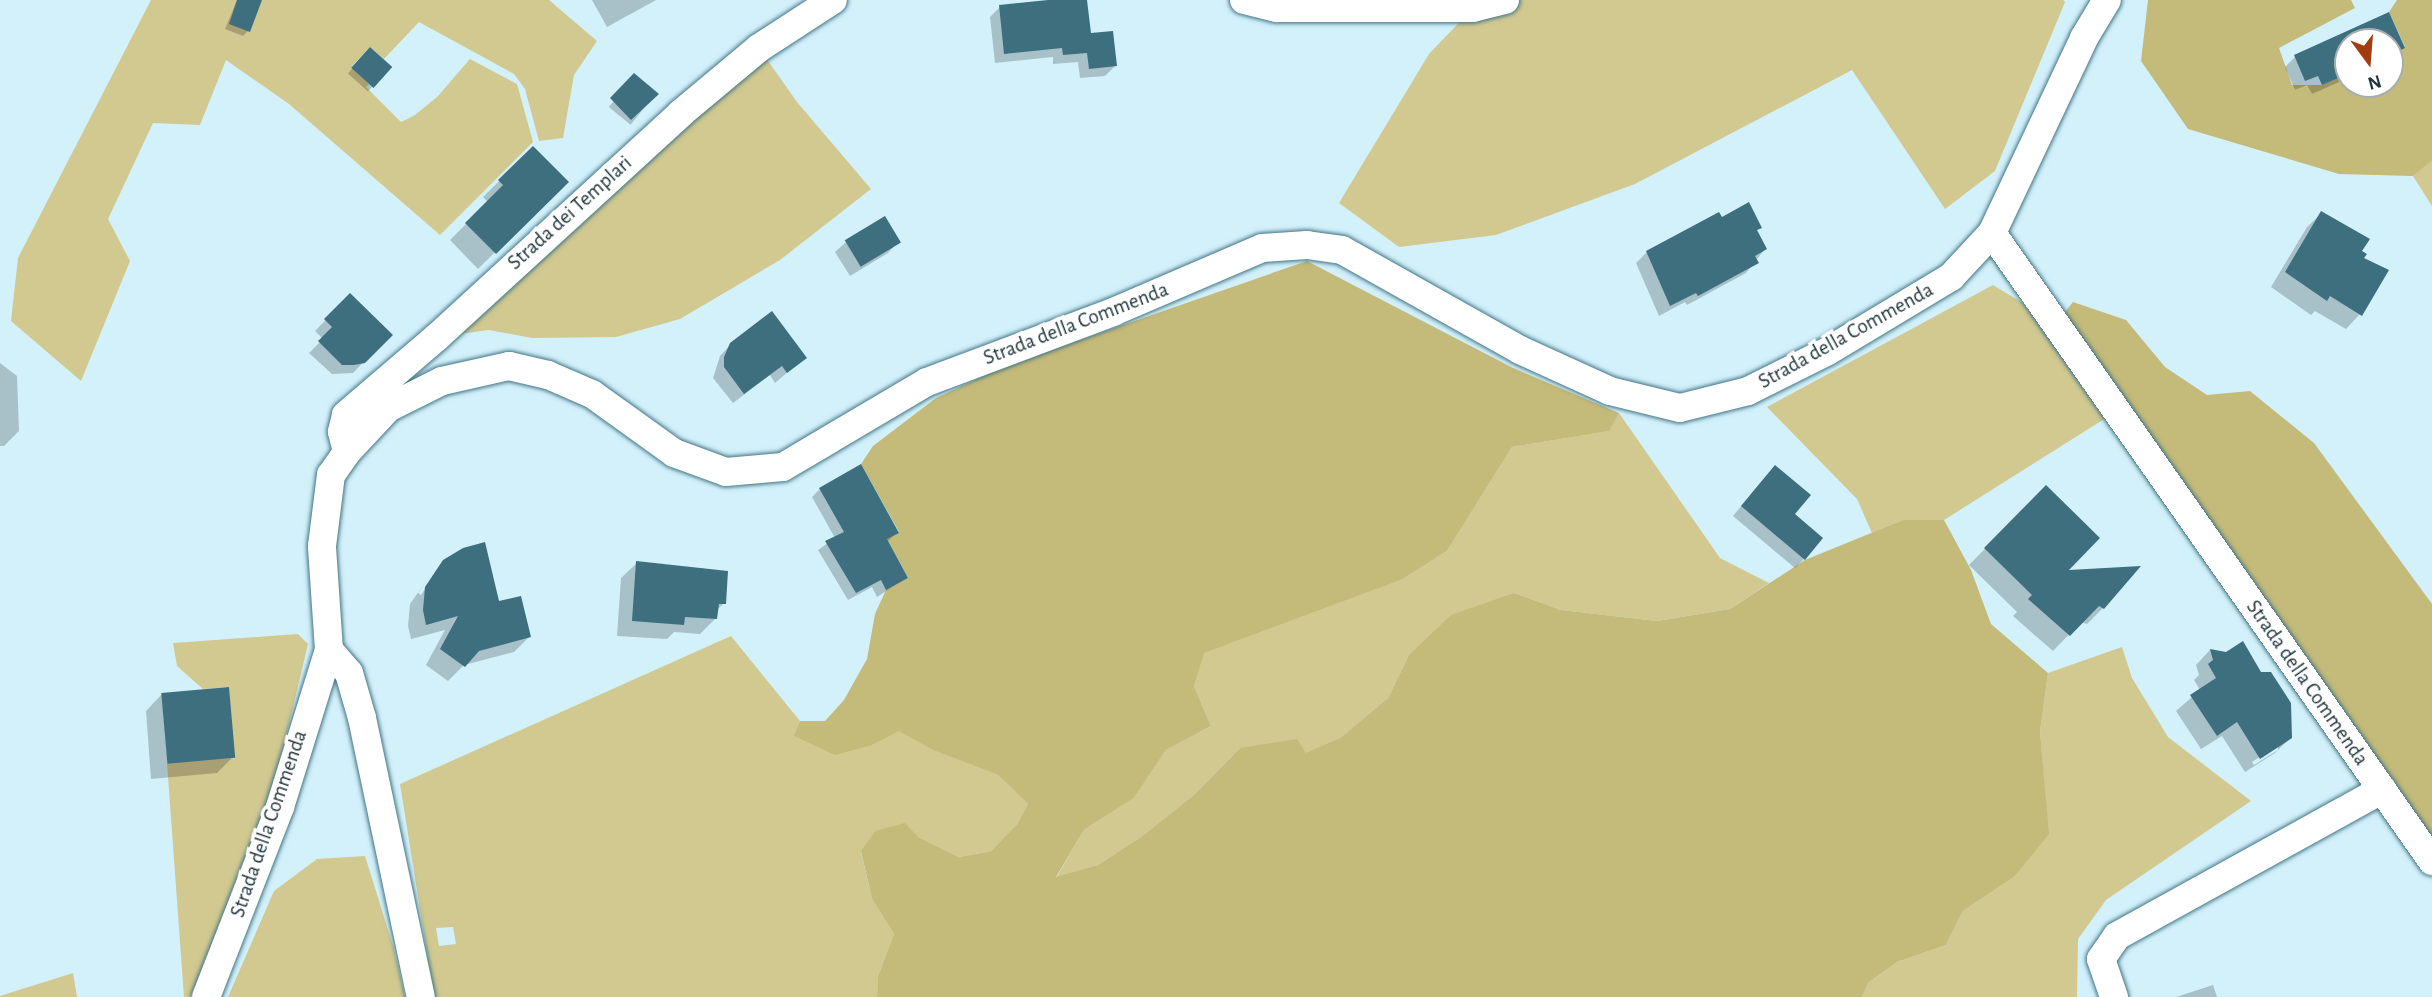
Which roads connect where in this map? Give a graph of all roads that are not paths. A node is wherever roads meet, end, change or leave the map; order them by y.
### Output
1 (833, 0) edge
2 (1244, 0) edge
3 (1506, 0) edge
4 (2107, 0) edge
5 (1992, 233) junction
6 (347, 452) junction
7 (329, 650) junction
8 (2382, 790) junction
9 (2432, 861) edge
10 (206, 997) edge
11 (421, 997) edge
12 (2114, 997) edge

1 - 6 street, Strada dei Templari
2 - 3 street
4 - 5 street, Strada della Commenda
5 - 6 street, Strada della Commenda
5 - 8 street, Strada della Commenda
6 - 7 street, Strada della Commenda
7 - 10 street, Strada della Commenda
7 - 11 street
8 - 9 street, Strada della Commenda
8 - 12 street, Strada della Commenda

